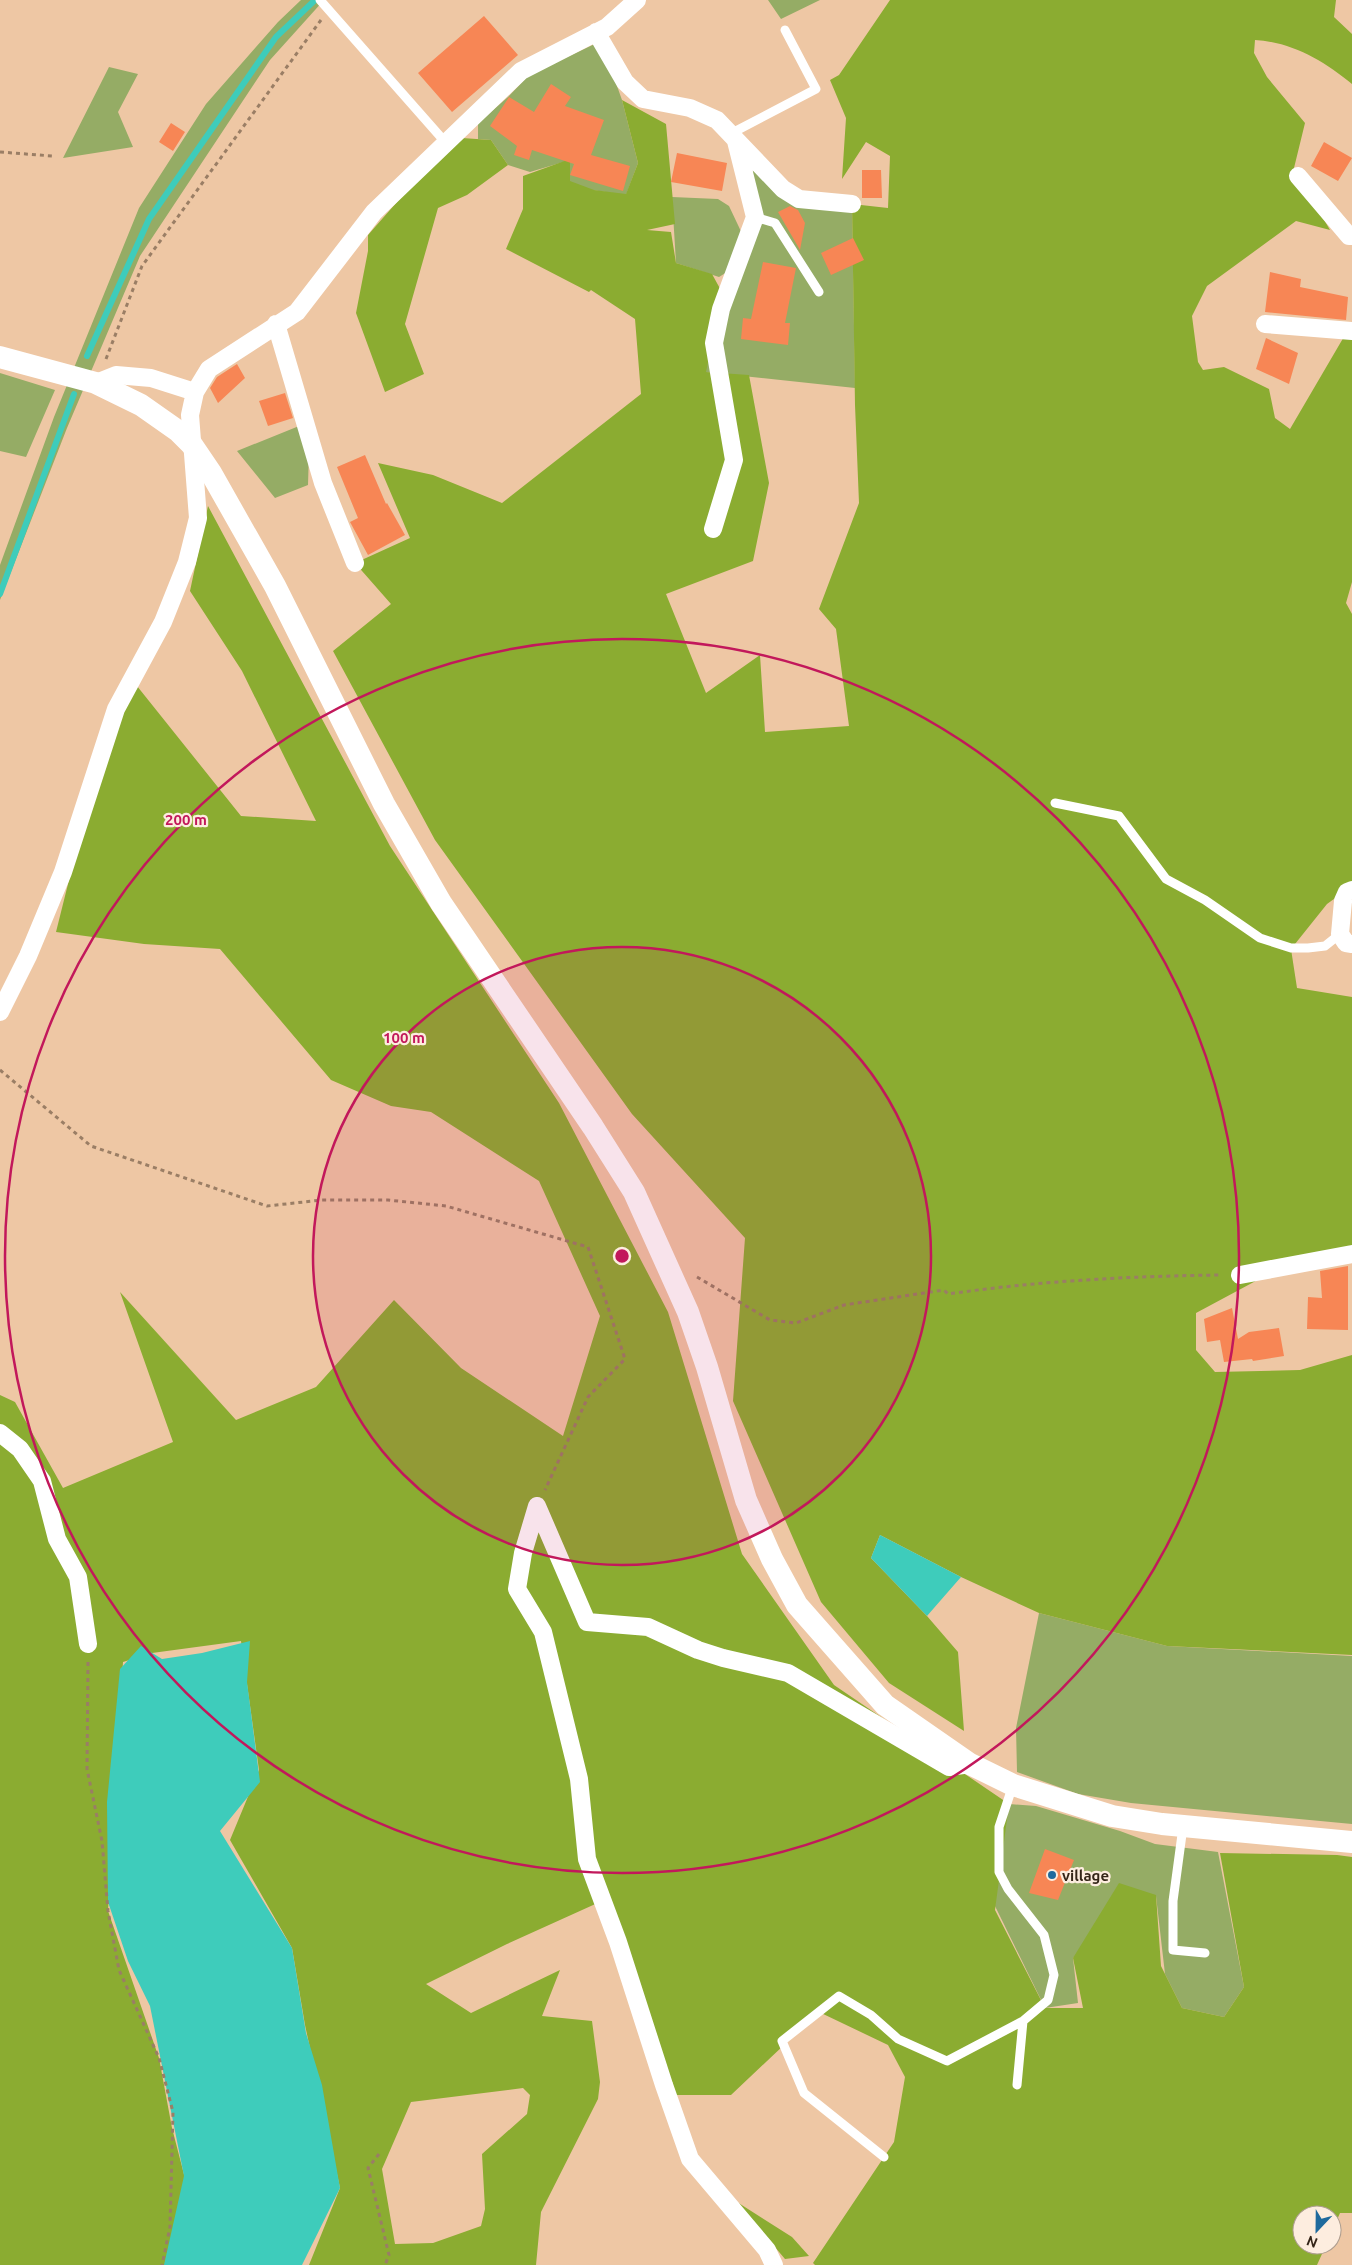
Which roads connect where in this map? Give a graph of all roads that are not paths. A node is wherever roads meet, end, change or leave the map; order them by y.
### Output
1 (320, 0) edge
2 (636, 0) edge
3 (785, 30) dead end
4 (596, 32) junction
5 (733, 137) junction
6 (446, 143) junction
7 (1298, 176) dead end
8 (852, 204) dead end
9 (755, 218) junction
10 (1352, 236) edge
11 (819, 292) dead end
12 (276, 324) junction
13 (1265, 324) dead end
14 (1352, 331) edge
15 (0, 357) edge
16 (96, 383) junction
17 (195, 392) junction
18 (192, 445) junction
19 (713, 530) dead end
20 (355, 563) dead end
21 (1056, 803) dead end
22 (1352, 890) edge
23 (1346, 939) edge
24 (0, 1012) edge
25 (1352, 1254) edge
26 (1240, 1275) road end
27 (0, 1433) edge
28 (88, 1644) road end
29 (970, 1764) junction
30 (1013, 1785) junction
31 (1183, 1826) junction
32 (1352, 1842) edge
33 (1205, 1954) dead end
34 (1023, 2021) junction
35 (1017, 2085) dead end
36 (884, 2157) dead end
37 (774, 2265) edge

1 - 6 lane
2 - 4 street
3 - 5 lane
4 - 5 street
4 - 6 street
5 - 8 street
5 - 9 street
6 - 12 street
7 - 10 street
9 - 11 lane
9 - 19 street
12 - 17 street
12 - 20 street
13 - 14 street
15 - 16 street
16 - 17 street
16 - 18 street
17 - 18 street
18 - 24 street
18 - 29 street
21 - 23 lane
22 - 23 street
25 - 26 street
27 - 28 street
29 - 30 street
29 - 37 street
30 - 31 street
30 - 34 lane
31 - 32 street
31 - 33 lane
34 - 35 lane
34 - 36 lane

